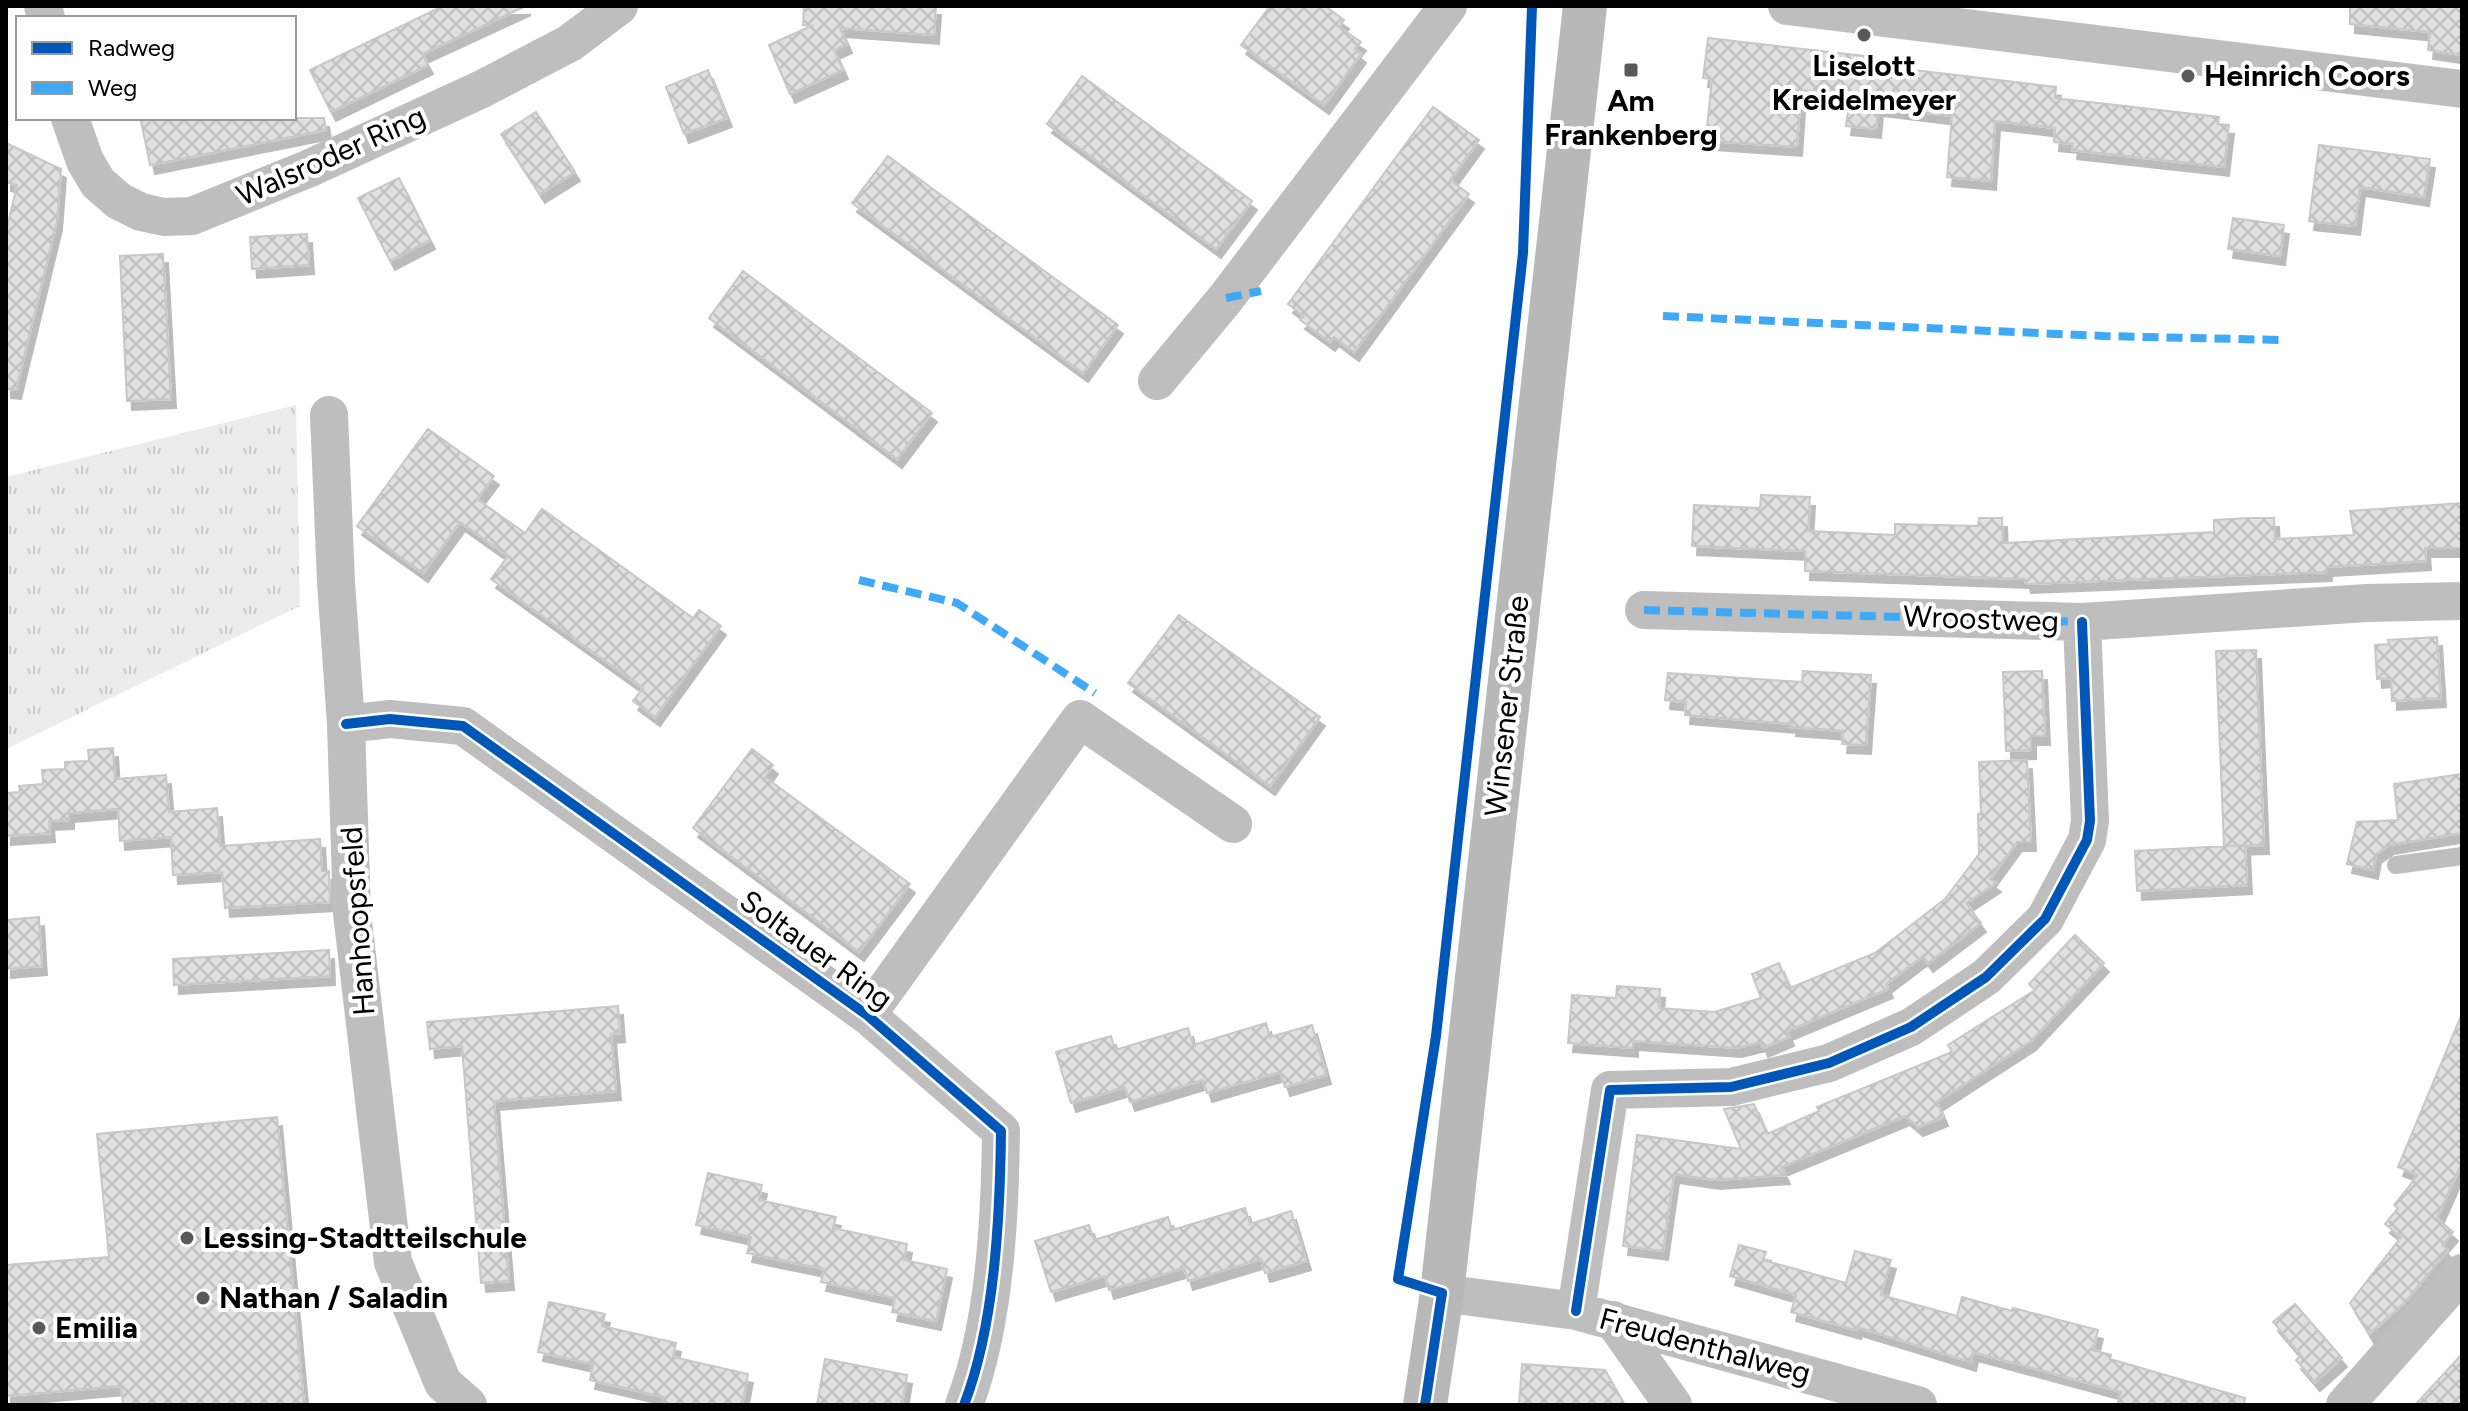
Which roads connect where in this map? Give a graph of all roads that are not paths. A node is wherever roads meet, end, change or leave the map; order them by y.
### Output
1 (619, 6) edge
2 (1448, 6) edge
3 (1585, 6) edge
4 (1787, 6) edge
5 (2462, 89) edge
6 (71, 120) edge
7 (1157, 381) dead end
8 (329, 415) dead end
9 (2462, 601) edge
10 (1644, 610) dead end
11 (2082, 622) junction
12 (346, 724) junction
13 (1233, 824) dead end
14 (2462, 856) edge
15 (2396, 865) dead end
16 (867, 1015) junction
17 (2462, 1273) edge
18 (1442, 1293) junction
19 (1576, 1311) junction
20 (1613, 1320) junction
21 (468, 1405) edge
22 (964, 1405) edge
23 (1425, 1405) edge
24 (1673, 1405) edge
25 (1918, 1405) edge
26 (2345, 1405) edge

1 - 6 street, Walsroder Ring
2 - 7 street
3 - 18 main road, Winsener Straße
4 - 5 street
8 - 12 street, Hanhoopsfeld
9 - 11 street, Wroostweg
10 - 11 street, Wroostweg
11 - 19 street
12 - 16 street, Soltauer Ring
12 - 21 street, Hanhoopsfeld
13 - 16 street, Soltauer Ring
14 - 15 lane
16 - 22 street, Soltauer Ring
17 - 26 street
18 - 19 street, Freudenthalweg
18 - 23 main road, Winsener Straße
19 - 20 street, Freudenthalweg
20 - 24 street
20 - 25 street, Freudenthalweg

